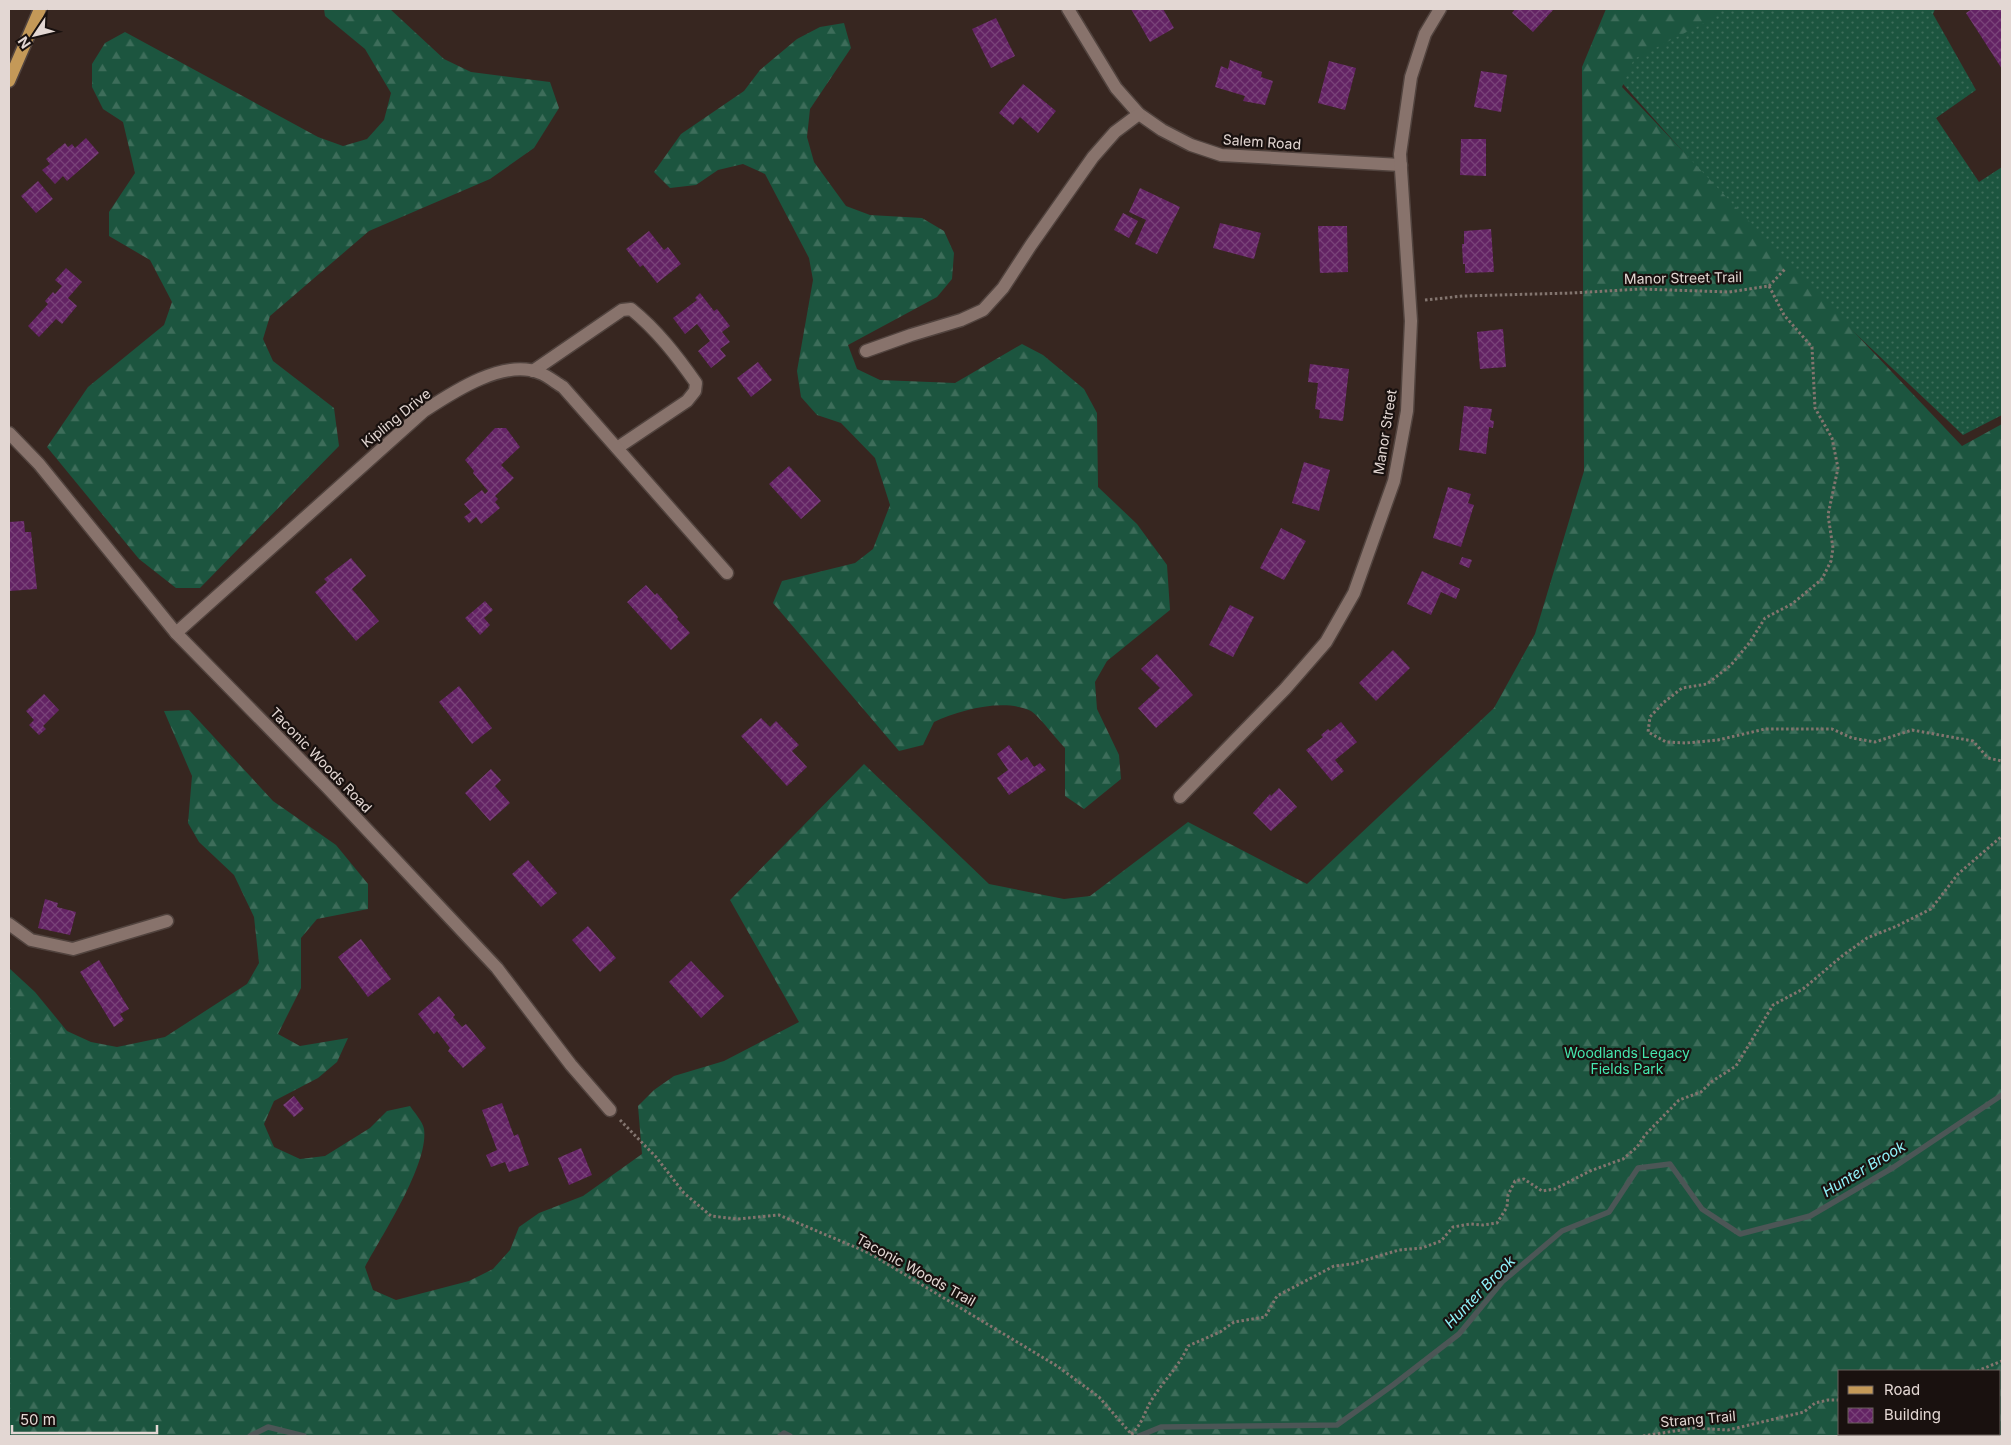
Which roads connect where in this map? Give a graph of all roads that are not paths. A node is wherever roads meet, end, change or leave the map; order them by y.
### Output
1 (40, 9) edge
2 (1068, 9) edge
3 (1440, 9) edge
4 (9, 81) edge
5 (1138, 114) junction
6 (1401, 165) junction
7 (866, 350) dead end
8 (533, 371) junction
9 (9, 432) edge
10 (617, 448) junction
11 (727, 573) dead end
12 (176, 633) junction
13 (1180, 797) dead end
14 (167, 922) dead end
15 (9, 924) edge
16 (610, 1110) road end

1 - 4 main road
2 - 5 street, Salem Road
3 - 6 street, Manor Street
5 - 6 street, Salem Road
5 - 7 street
6 - 13 street, Manor Street
8 - 10 street, Kipling Drive
8 - 10 street
8 - 12 street, Kipling Drive
9 - 12 street, Taconic Woods Road
10 - 11 street, Kipling Drive
12 - 16 street, Taconic Woods Road
14 - 15 street

